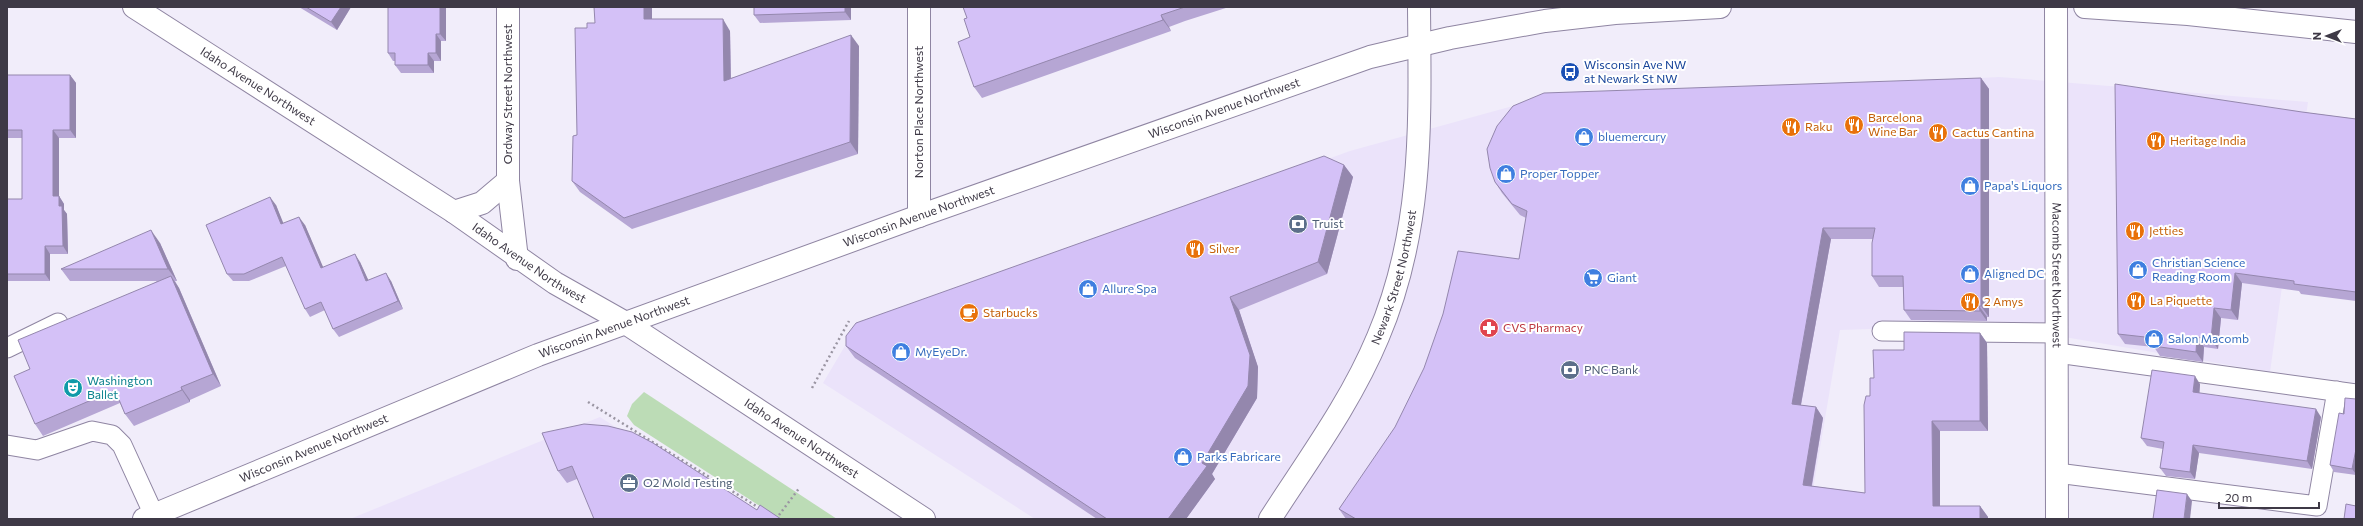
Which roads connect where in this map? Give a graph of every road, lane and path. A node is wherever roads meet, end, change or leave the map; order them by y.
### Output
1 (134, 7) edge
2 (508, 7) edge
3 (919, 7) edge
4 (1419, 7) edge
5 (1720, 7) edge
6 (2056, 7) edge
7 (2085, 7) edge
8 (2356, 32) edge
9 (1420, 44) junction
10 (508, 181) junction
11 (454, 212) junction
12 (920, 216) junction
13 (517, 259) junction
14 (849, 321) dead end
15 (624, 322) junction
16 (58, 323) edge
17 (1882, 331) dead end
18 (2058, 343) junction
19 (7, 348) edge
20 (812, 388) dead end
21 (2337, 391) junction
22 (2356, 394) edge
23 (588, 402) dead end
24 (7, 445) edge
25 (2057, 473) junction
26 (800, 487) dead end
27 (763, 510) edge
28 (770, 515) edge
29 (149, 517) edge
30 (776, 519) edge
31 (924, 519) edge
32 (1270, 519) edge
33 (2057, 519) edge

1 - 11 street, Idaho Avenue Northwest
2 - 10 street, Ordway Street Northwest
3 - 12 street, Norton Place Northwest
4 - 9 street, Newark Street Northwest
5 - 9 street, Wisconsin Avenue Northwest
6 - 18 street, Macomb Street Northwest
7 - 8 street
9 - 12 street, Wisconsin Avenue Northwest
9 - 32 street, Newark Street Northwest
10 - 11 street, Ordway Street Northwest
10 - 13 street, Ordway Street Northwest
11 - 13 street, Idaho Avenue Northwest
12 - 15 street, Wisconsin Avenue Northwest
13 - 15 street, Idaho Avenue Northwest
14 - 20 path
15 - 29 street, Wisconsin Avenue Northwest
15 - 31 street, Idaho Avenue Northwest
16 - 19 lane
17 - 18 lane
18 - 21 lane
18 - 25 street, Macomb Street Northwest
21 - 22 lane
21 - 25 lane
23 - 27 path
24 - 29 lane
25 - 33 street, Macomb Street Northwest
26 - 30 path
28 - 30 path

